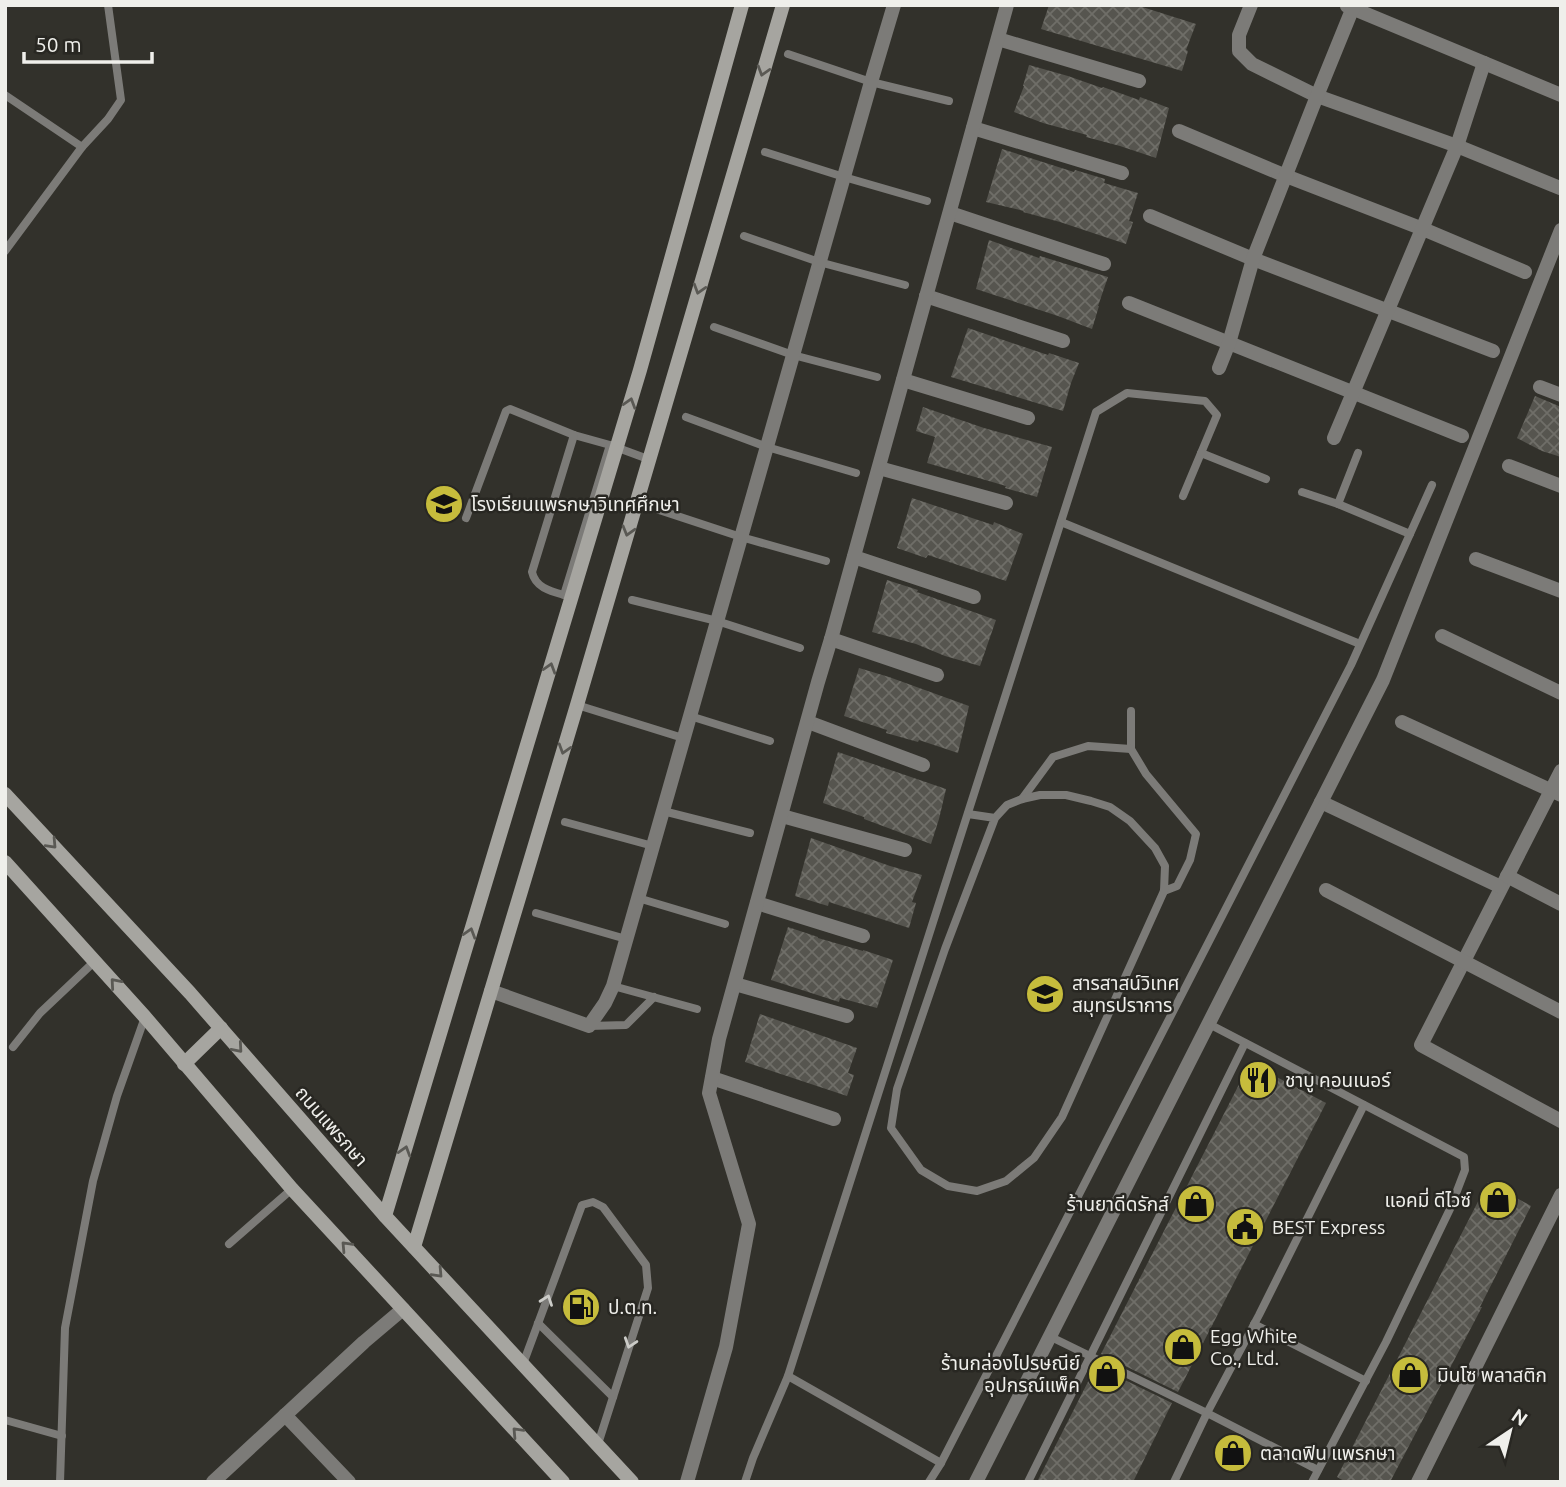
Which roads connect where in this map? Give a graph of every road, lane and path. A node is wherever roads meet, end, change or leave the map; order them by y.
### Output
1 (108, 5) edge
2 (742, 5) edge
3 (783, 5) edge
4 (894, 5) edge
5 (1007, 5) edge
6 (1251, 5) edge
7 (1351, 6) edge
8 (998, 39) junction
9 (788, 54) dead end
10 (1484, 63) junction
11 (1139, 80) dead end
12 (871, 82) junction
13 (5, 94) edge
14 (1561, 95) edge
15 (1317, 96) junction
16 (948, 101) dead end
17 (974, 128) junction
18 (1179, 131) dead end
19 (1457, 146) junction
20 (82, 147) junction
21 (765, 152) dead end
22 (1122, 173) dead end
23 (1286, 176) junction
24 (844, 177) junction
25 (1560, 188) edge
26 (927, 201) dead end
27 (950, 213) junction
28 (1150, 216) dead end
29 (1423, 229) junction
30 (1561, 230) edge
31 (744, 236) dead end
32 (5, 251) edge
33 (1253, 259) junction
34 (819, 262) junction
35 (1104, 264) dead end
36 (1525, 272) dead end
37 (905, 285) dead end
38 (926, 296) junction
39 (1129, 303) dead end
40 (1388, 310) junction
41 (714, 327) dead end
42 (1063, 341) dead end
43 (1229, 343) junction
44 (1493, 351) dead end
45 (793, 355) junction
46 (1219, 368) dead end
47 (877, 377) dead end
48 (903, 380) junction
49 (1540, 387) dead end
50 (1353, 392) junction
51 (1561, 396) edge
52 (686, 417) dead end
53 (1028, 418) dead end
54 (575, 435) junction
55 (1462, 436) dead end
56 (1334, 438) dead end
57 (613, 446) junction
58 (767, 447) junction
59 (1201, 453) junction
60 (1358, 453) dead end
61 (648, 459) junction
62 (1509, 466) dead end
63 (878, 468) junction
64 (856, 474) dead end
65 (1266, 479) dead end
66 (1432, 485) dead end
67 (1561, 486) edge
68 (1302, 492) dead end
69 (1183, 496) dead end
70 (1006, 503) dead end
71 (1338, 504) junction
72 (659, 510) dead end
73 (466, 518) dead end
74 (1061, 522) junction
75 (1410, 534) junction
76 (741, 537) junction
77 (854, 557) junction
78 (1476, 559) dead end
79 (826, 561) dead end
80 (1561, 591) edge
81 (567, 596) junction
82 (974, 597) dead end
83 (632, 600) dead end
84 (717, 621) junction
85 (1442, 636) dead end
86 (831, 639) junction
87 (1360, 643) junction
88 (800, 648) dead end
89 (937, 675) dead end
90 (1561, 693) edge
91 (577, 705) junction
92 (1131, 712) dead end
93 (690, 716) junction
94 (808, 722) junction
95 (1402, 722) dead end
96 (683, 738) junction
97 (770, 741) dead end
98 (1131, 749) junction
99 (923, 765) dead end
100 (1561, 771) edge
101 (1556, 793) edge
102 (5, 794) edge
103 (1022, 799) junction
104 (1321, 802) junction
105 (663, 810) junction
106 (968, 814) junction
107 (782, 816) junction
108 (995, 818) junction
109 (565, 822) dead end
110 (750, 834) dead end
111 (653, 846) junction
112 (905, 850) dead end
113 (5, 862) edge
114 (1504, 882) junction
115 (1326, 890) dead end
116 (1164, 891) junction
117 (638, 898) junction
118 (757, 903) junction
119 (1561, 904) edge
120 (537, 913) dead end
121 (725, 924) dead end
122 (863, 936) dead end
123 (626, 939) junction
124 (95, 961) junction
125 (1463, 962) junction
126 (735, 984) junction
127 (613, 986) junction
128 (491, 991) junction
129 (654, 997) junction
130 (697, 1009) dead end
131 (1561, 1012) edge
132 (847, 1016) dead end
133 (145, 1017) junction
134 (1209, 1024) junction
135 (589, 1026) junction
136 (221, 1028) junction
137 (1245, 1043) junction
138 (13, 1047) dead end
139 (184, 1064) junction
140 (712, 1078) junction
141 (1364, 1105) junction
142 (834, 1119) dead end
143 (1561, 1121) edge
144 (292, 1189) junction
145 (1561, 1195) edge
146 (385, 1216) junction
147 (229, 1244) dead end
148 (414, 1247) junction
149 (403, 1308) junction
150 (538, 1323) junction
151 (1254, 1324) junction
152 (1049, 1336) junction
153 (1091, 1356) junction
154 (523, 1364) junction
155 (788, 1377) junction
156 (1366, 1381) junction
157 (613, 1397) junction
158 (1207, 1413) junction
159 (285, 1415) junction
160 (5, 1420) edge
161 (62, 1436) junction
162 (598, 1444) junction
163 (941, 1463) junction
164 (1318, 1471) junction
165 (60, 1482) edge
166 (213, 1482) edge
167 (349, 1482) edge
168 (563, 1482) edge
169 (632, 1482) edge
170 (687, 1482) edge
171 (745, 1482) edge
172 (929, 1482) edge
173 (976, 1482) edge
174 (1028, 1482) edge
175 (1174, 1482) edge
176 (1312, 1482) edge
177 (1418, 1482) edge

1 - 20 lane
57 -> 2 street
3 -> 61 street
4 - 12 street
5 - 8 street
6 - 15 street
7 - 10 street
7 - 15 street
8 - 11 street
8 - 17 street
9 - 12 lane
10 - 14 street
10 - 19 street
12 - 16 lane
12 - 24 street
13 - 20 lane
15 - 19 street
15 - 23 street
17 - 22 street
17 - 27 street
18 - 23 street
19 - 25 street
19 - 29 street
20 - 32 lane
21 - 24 lane
23 - 29 street
23 - 33 street
24 - 26 lane
24 - 34 street
27 - 35 street
27 - 38 street
28 - 33 street
29 - 36 street
29 - 40 street
30 - 104 street
31 - 34 lane
33 - 40 street
33 - 43 street
34 - 37 lane
34 - 45 street
38 - 42 street
38 - 48 street
39 - 43 street
40 - 44 street
40 - 50 street
41 - 45 lane
43 - 46 street
43 - 50 street
45 - 47 lane
45 - 58 street
48 - 53 street
48 - 63 street
49 - 51 street
50 - 55 street
50 - 56 street
52 - 58 lane
54 - 57 lane
54 - 73 lane
54 - 81 lane
57 - 61 lane
57 - 81 street
58 - 64 lane
58 - 76 street
59 - 65 lane
59 - 69 lane
59 - 74 lane
60 - 71 lane
61 -> 91 street
62 - 67 street
63 - 70 street
63 - 77 street
66 - 75 lane
68 - 71 lane
71 - 75 lane
72 - 76 lane
74 - 87 lane
74 - 106 lane
75 - 87 lane
76 - 79 lane
76 - 84 street
77 - 82 street
77 - 86 street
78 - 80 street
146 -> 81 street
83 - 84 lane
84 - 88 lane
84 - 93 street
85 - 90 street
86 - 89 street
86 - 94 street
87 - 163 lane
91 - 96 lane
91 -> 128 street
92 - 98 lane
93 - 96 street
93 - 97 lane
94 - 99 street
94 - 107 street
95 - 101 street
96 - 105 street
98 - 103 lane
98 - 116 lane
100 - 101 street
101 - 114 street
102 -> 136 street, ถนนแพรกษา
103 - 108 lane
103 - 116 lane
104 - 114 street
104 - 134 street
105 - 110 lane
105 - 111 street
106 - 108 lane
106 - 155 lane
107 - 112 street
107 - 118 street
108 - 116 lane
109 - 111 lane
111 - 117 street
113 - 124 street
114 - 119 street
114 - 125 street
115 - 125 street
117 - 121 lane
117 - 123 street
118 - 122 street
118 - 126 street
120 - 123 lane
123 - 127 street
133 -> 124 street
124 - 138 lane
125 - 131 street
125 - 143 street
126 - 132 street
126 - 140 street
127 - 129 lane
127 - 135 street
128 - 135 street
128 - 148 street
129 - 130 lane
129 - 135 lane
133 - 139 street
133 - 161 lane
134 - 137 lane
134 - 152 street
136 - 139 street
136 -> 146 street, ถนนแพรกษา
137 - 141 lane
137 - 153 lane
139 - 144 street
140 - 142 street
140 - 170 street
141 - 151 lane
141 - 156 lane
144 - 147 lane
149 -> 144 street
145 - 177 street
146 - 148 street, ถนนแพรกษา
148 -> 154 street, ถนนแพรกษา
149 - 159 street
168 -> 149 street
150 - 154 lane
150 - 157 lane
150 -> 157 lane
151 - 156 lane
151 - 158 lane
152 - 153 lane
152 - 173 street
153 - 158 lane
153 - 174 lane
154 - 162 street, ถนนแพรกษา
155 - 163 lane
155 - 171 lane
156 - 164 lane
157 - 162 lane
158 - 164 lane
158 - 175 lane
159 - 166 street
159 - 167 street
160 - 161 lane
161 - 165 lane
162 - 169 street, ถนนแพรกษา
163 - 172 lane
164 - 176 lane

